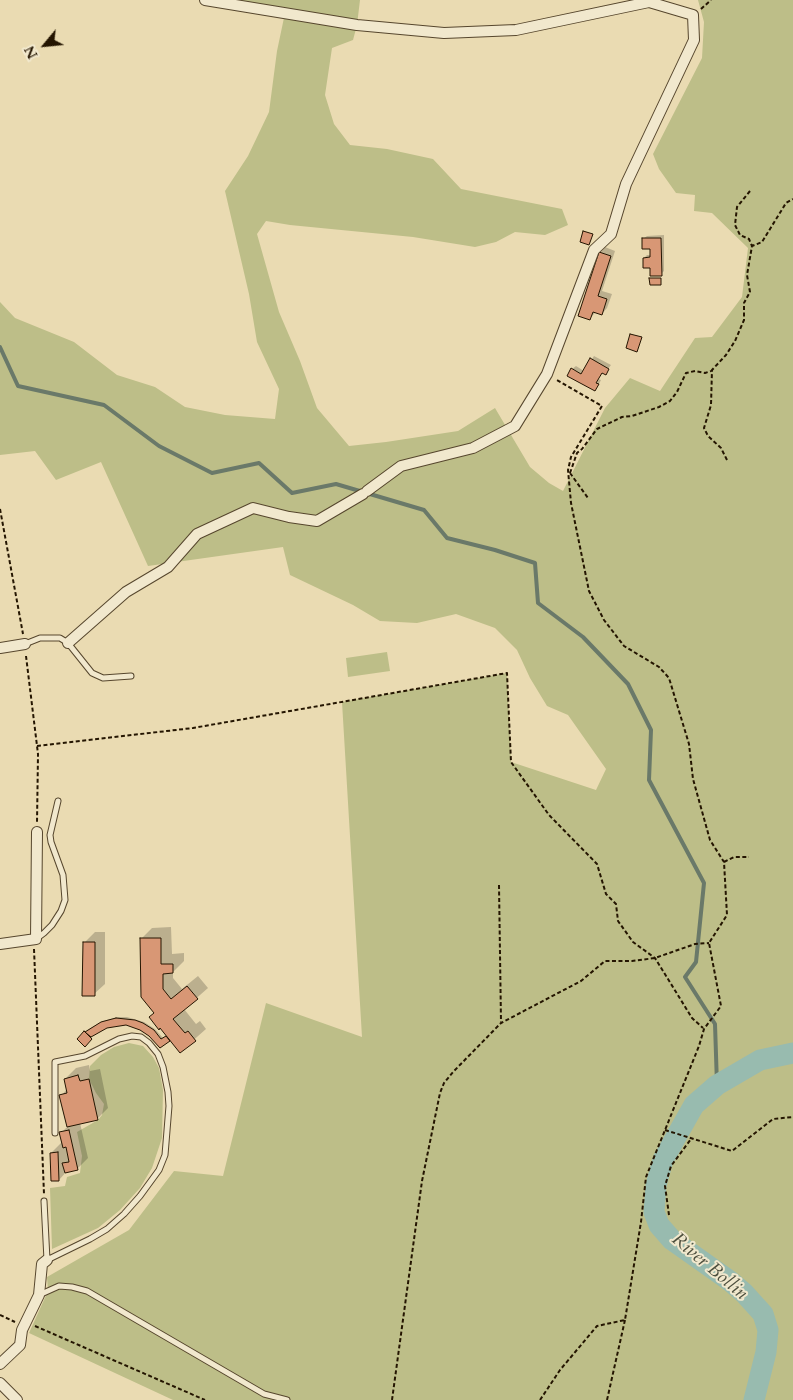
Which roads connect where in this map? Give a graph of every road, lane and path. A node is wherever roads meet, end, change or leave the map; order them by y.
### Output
1 (205, 0) edge
2 (711, 0) edge
3 (694, 15) junction
4 (750, 191) dead end
5 (793, 199) edge
6 (752, 246) junction
7 (712, 370) junction
8 (548, 374) junction
9 (727, 460) dead end
10 (568, 470) junction
11 (570, 474) junction
12 (588, 498) dead end
13 (0, 509) edge
14 (68, 643) junction
15 (25, 644) junction
16 (0, 648) edge
17 (131, 676) dead end
18 (37, 746) junction
19 (58, 801) dead end
20 (37, 832) joint
21 (749, 857) dead end
22 (724, 862) junction
23 (499, 885) dead end
24 (34, 939) junction
25 (709, 943) junction
26 (0, 944) edge
27 (655, 958) junction
28 (501, 1023) junction
29 (704, 1029) junction
30 (793, 1117) edge
31 (665, 1130) junction
32 (55, 1133) dead end
33 (691, 1139) junction
34 (44, 1201) joint
35 (669, 1215) dead end
36 (46, 1260) junction
37 (39, 1295) junction
38 (0, 1316) edge
39 (625, 1320) junction
40 (25, 1323) junction
41 (0, 1364) edge
42 (0, 1383) edge
43 (17, 1400) edge
44 (205, 1400) edge
45 (287, 1400) edge
46 (392, 1400) edge
47 (540, 1400) edge
48 (607, 1400) edge

1 - 3 street
2 - 3 path
3 - 8 street
4 - 6 path
5 - 6 path
6 - 7 path
7 - 9 path
7 - 11 path
8 - 10 path
8 - 14 street
10 - 11 path
10 - 22 path
11 - 12 path
13 - 15 path
14 - 15 lane
14 - 17 lane
15 - 16 street
15 - 18 path
18 - 20 path
18 - 27 path
19 - 24 lane
20 - 24 street
21 - 22 path
22 - 25 path
23 - 28 path
24 - 26 street
24 - 34 path
25 - 27 path
25 - 29 path
27 - 28 path
27 - 29 path
28 - 46 path
29 - 31 path
30 - 33 path
31 - 33 path
31 - 39 path
32 - 36 lane
33 - 35 path
34 - 36 lane
36 - 37 street
37 - 40 street
37 - 45 lane
38 - 40 path
39 - 47 path
39 - 48 path
40 - 41 street
40 - 44 path
42 - 43 street

